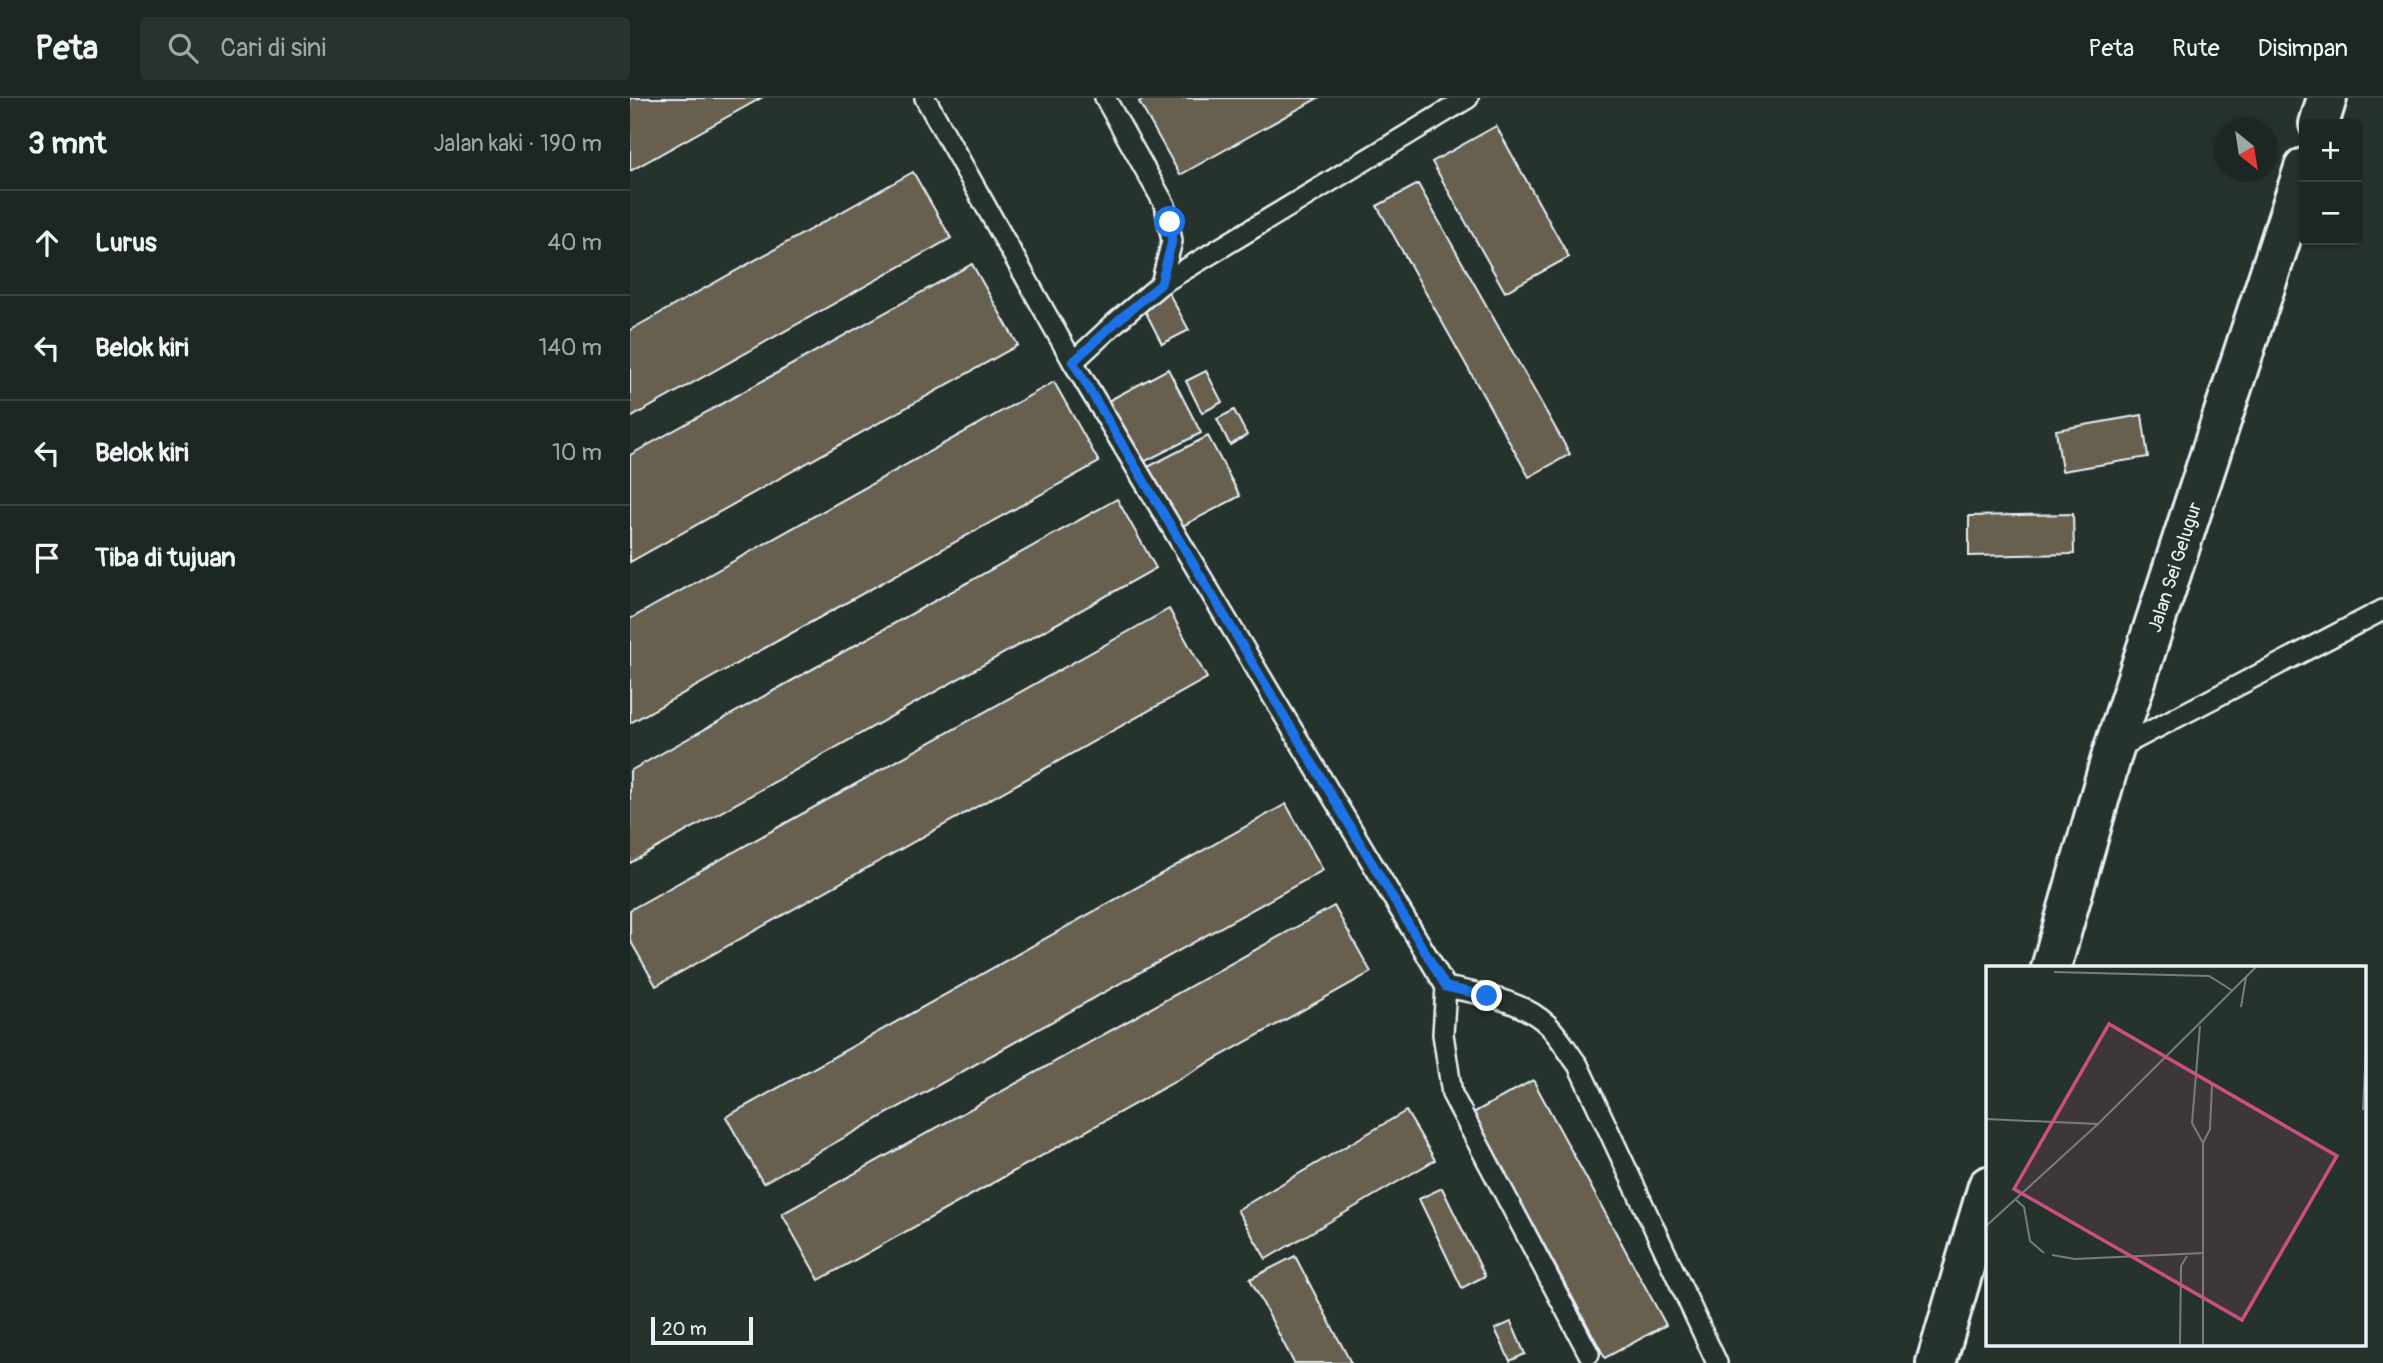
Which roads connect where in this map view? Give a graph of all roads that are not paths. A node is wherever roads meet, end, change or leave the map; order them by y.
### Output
1 (925, 98) edge
2 (1105, 98) edge
3 (1468, 98) edge
4 (2327, 98) edge
5 (2321, 119) edge
6 (2299, 182) edge
7 (1161, 284) junction
8 (1073, 362) junction
9 (2383, 610) edge
10 (2113, 751) junction
11 (2052, 966) edge
12 (1446, 987) junction
13 (1986, 1190) edge
14 (1589, 1354) dead end
15 (1717, 1363) edge
16 (1937, 1363) edge

1 - 8 lane
2 - 7 lane
3 - 7 lane
4 - 5 main road
6 - 10 main road, Jalan Sei Gelugur
7 - 8 lane
8 - 12 lane
9 - 10 lane
10 - 11 main road, Jalan Sei Gelugur
12 - 14 lane
12 - 15 lane
13 - 16 main road

